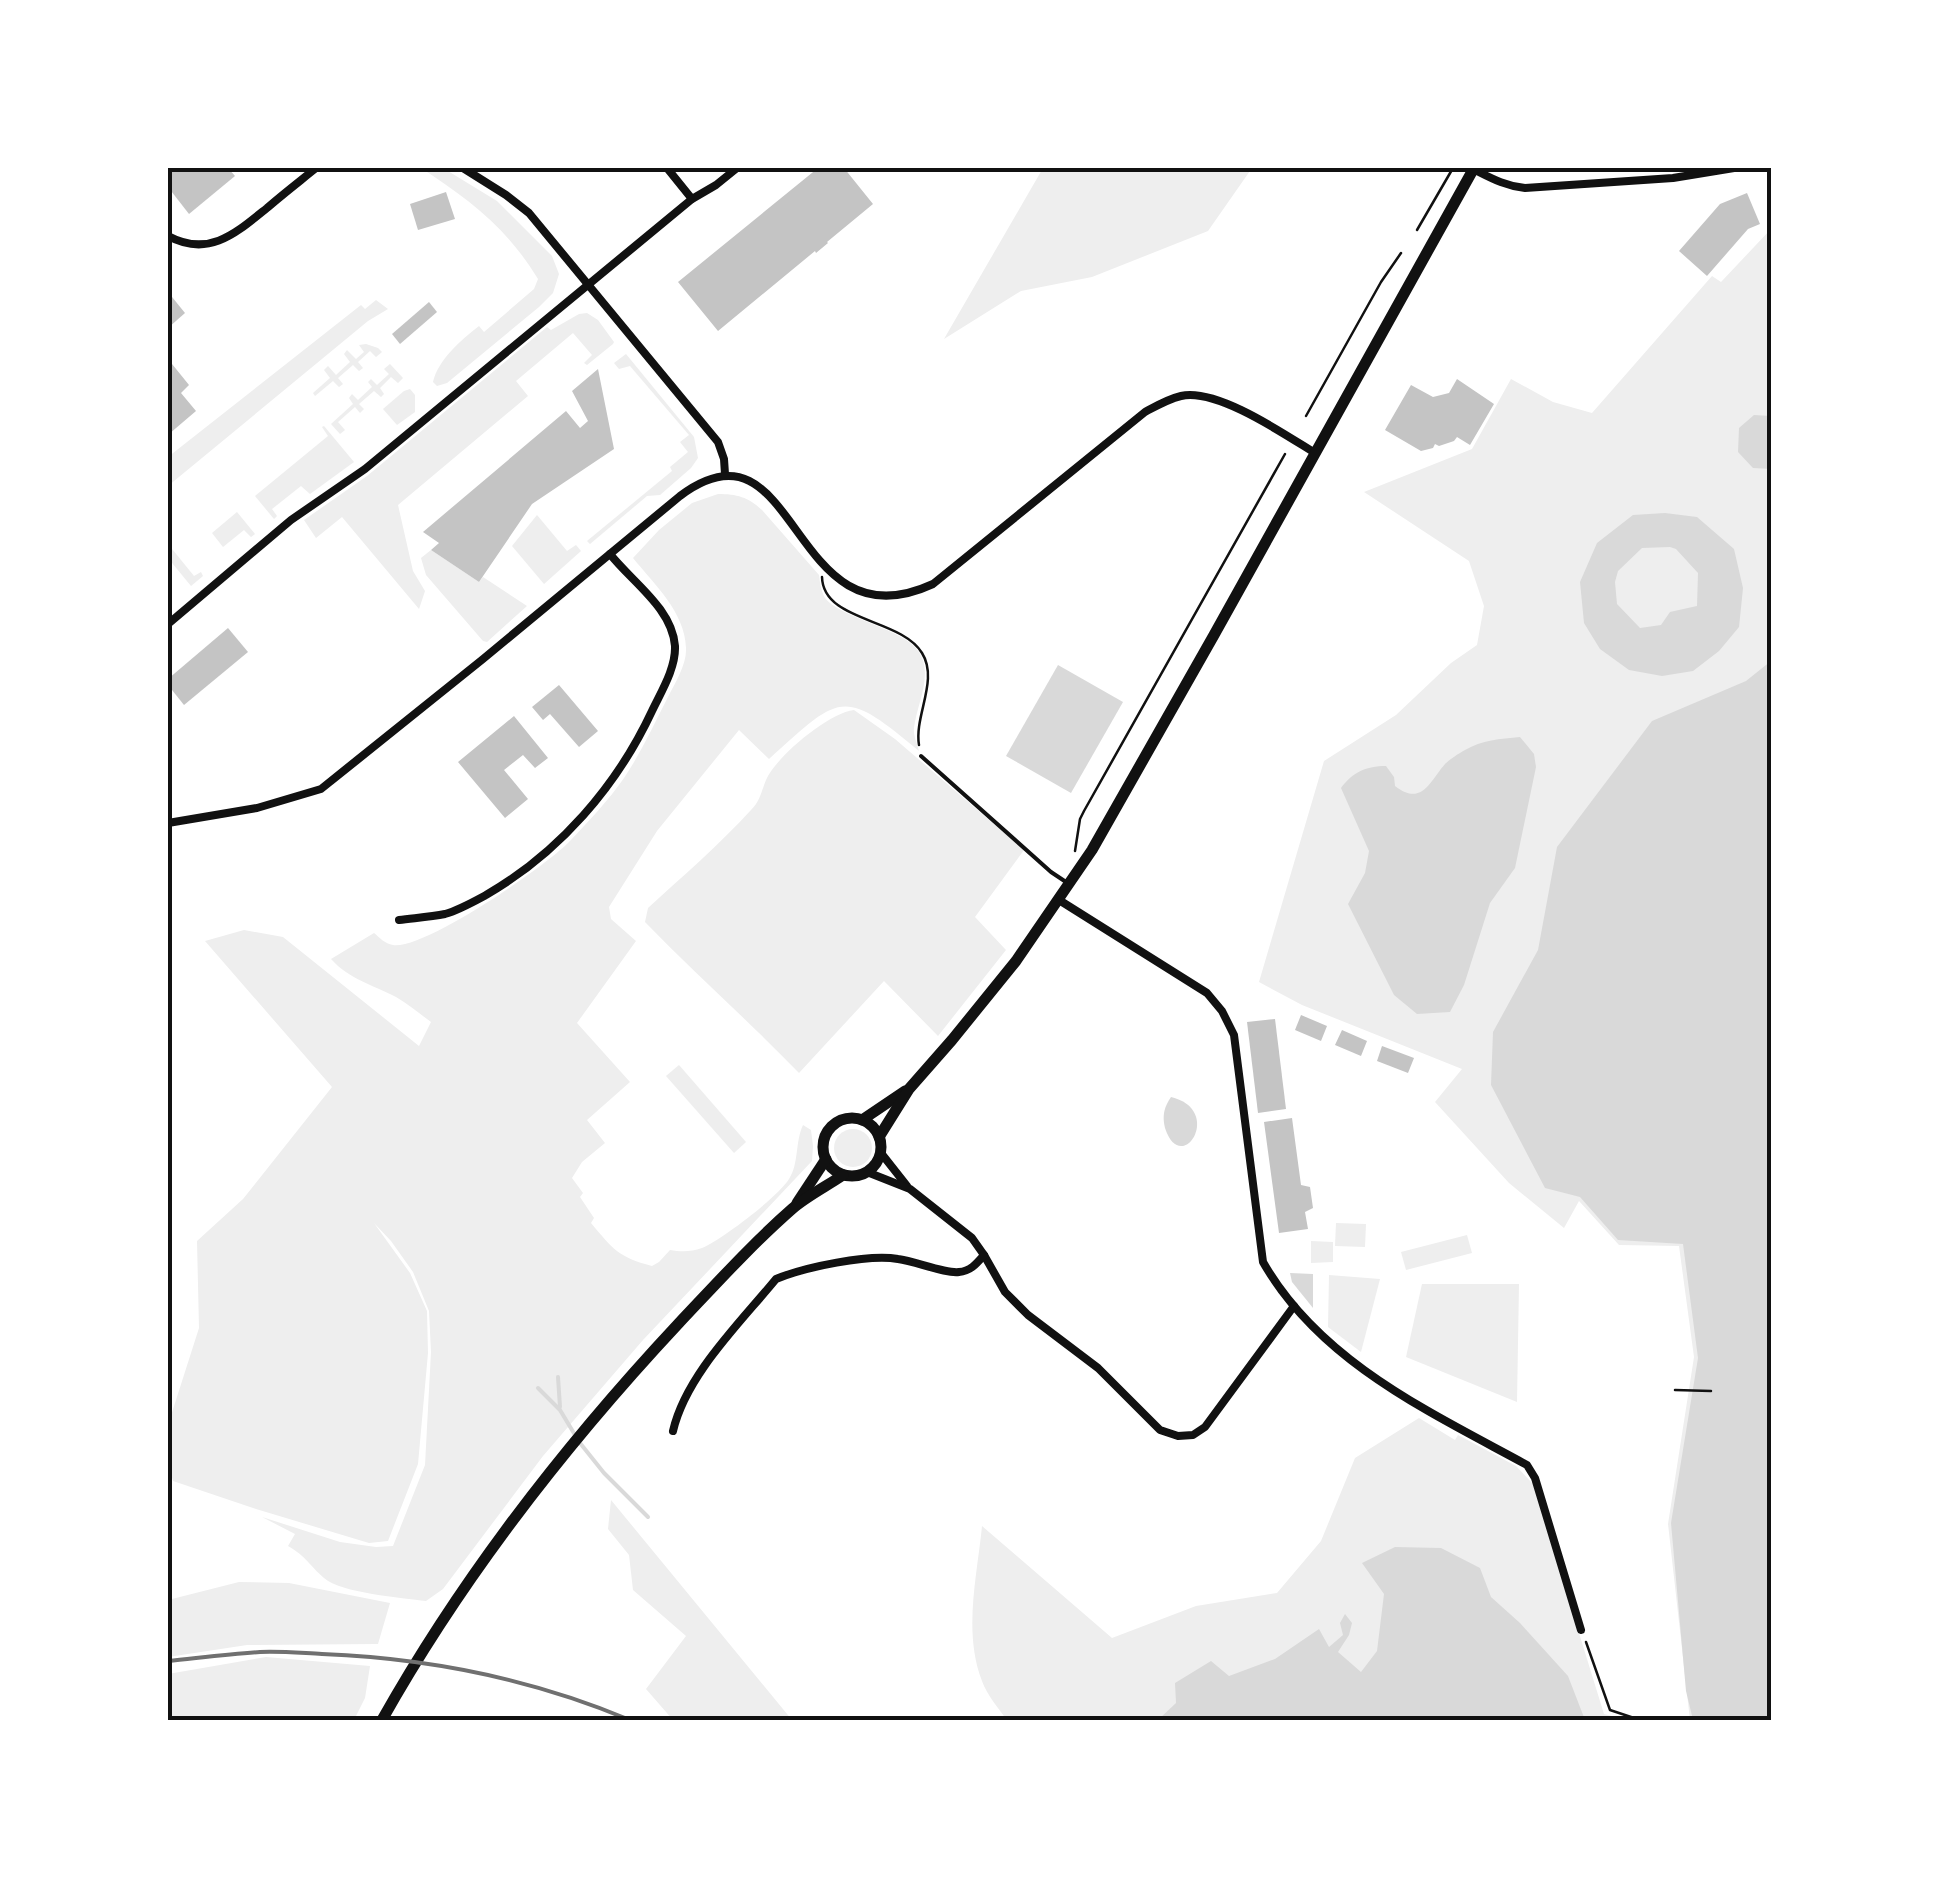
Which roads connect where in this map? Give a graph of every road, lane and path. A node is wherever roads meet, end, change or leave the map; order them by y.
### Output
1 (316, 168) edge
2 (464, 168) edge
3 (666, 168) edge
4 (737, 168) edge
5 (1453, 168) edge
6 (1473, 168) edge
7 (1734, 168) edge
8 (692, 198) junction
9 (1417, 230) dead end
10 (168, 236) edge
11 (1401, 254) dead end
12 (589, 285) junction
13 (1306, 416) dead end
14 (1315, 453) junction
15 (1285, 454) dead end
16 (725, 474) junction
17 (610, 554) junction
18 (827, 568) junction
19 (168, 624) edge
20 (921, 756) joint
21 (168, 823) edge
22 (1074, 853) dead end
23 (1070, 885) junction
24 (1059, 900) junction
25 (399, 920) dead end
26 (909, 1089) junction
27 (862, 1120) junction
28 (879, 1136) junction
29 (881, 1153) junction
30 (826, 1160) junction
31 (868, 1172) junction
32 (843, 1175) junction
33 (910, 1189) junction
34 (794, 1207) junction
35 (984, 1255) junction
36 (1294, 1306) junction
37 (1675, 1390) dead end
38 (1712, 1391) dead end
39 (673, 1431) dead end
40 (1581, 1630) joint
41 (382, 1720) edge
42 (1640, 1720) edge

1 - 10 street
2 - 12 street
3 - 8 street
4 - 8 street
5 - 9 path
6 - 7 street
6 - 14 main road
8 - 12 street
11 - 13 path
12 - 16 street
12 - 19 street
14 - 18 street
14 - 23 main road
15 - 22 path
16 - 17 street
16 - 18 street
17 - 21 street
17 - 25 street
18 - 20 path
20 - 23 lane
23 - 24 main road
24 - 26 main road
24 - 36 street
26 - 27 main road
26 - 28 main road
27 - 28 main road
27 - 30 main road
28 - 29 main road
29 - 31 main road
29 - 33 street
30 - 32 main road
30 - 34 main road
31 - 32 main road
31 - 33 street
32 - 34 main road
33 - 35 street
34 - 41 main road
35 - 36 street
35 - 39 street
36 - 40 street
37 - 38 path
40 - 42 path

